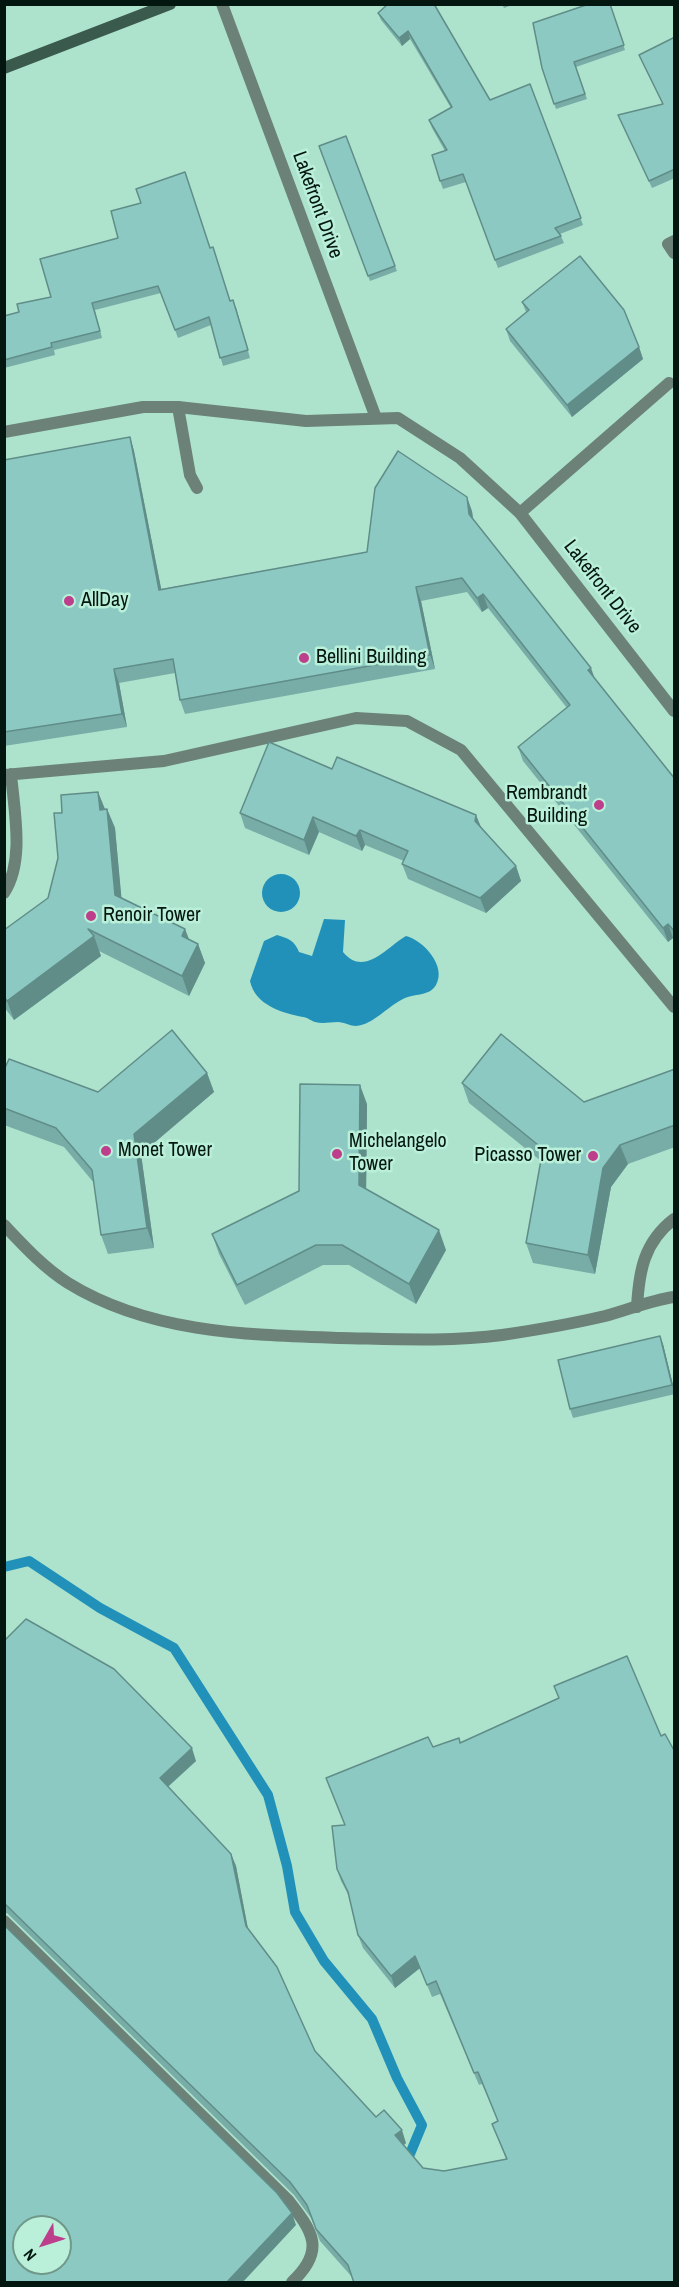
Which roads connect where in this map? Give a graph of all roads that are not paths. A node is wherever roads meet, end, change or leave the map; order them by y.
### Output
1 (170, 4) edge
2 (222, 4) edge
3 (4, 68) edge
4 (669, 383) dead end
5 (178, 407) junction
6 (376, 418) junction
7 (4, 432) edge
8 (197, 488) dead end
9 (520, 513) junction
10 (675, 711) edge
11 (8, 774) edge
12 (4, 893) edge
13 (675, 1006) edge
14 (675, 1219) edge
15 (4, 1225) edge
16 (675, 1297) edge
17 (637, 1307) junction
18 (4, 1921) edge
19 (292, 2283) edge

1 - 3 main road
2 - 6 street, Lakefront Drive
4 - 9 street
5 - 6 street, Lakefront Drive
5 - 7 street, Lakefront Drive
5 - 8 street
6 - 9 street, Lakefront Drive
9 - 10 street, Lakefront Drive
11 - 12 street
11 - 13 street
14 - 17 street
15 - 17 street
16 - 17 street
18 - 19 street

